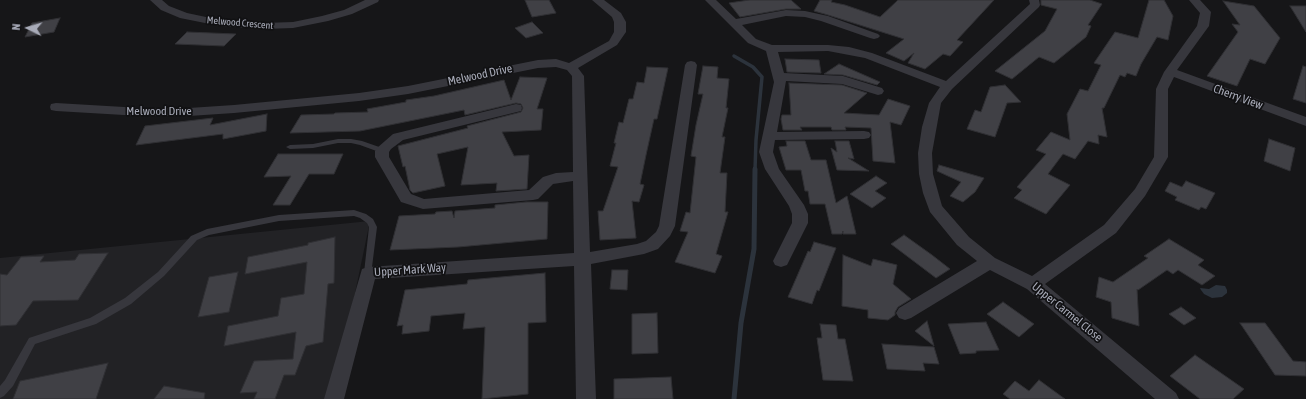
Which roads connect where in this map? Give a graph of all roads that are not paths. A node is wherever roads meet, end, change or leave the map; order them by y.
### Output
1 (155, 0) edge
2 (374, 0) edge
3 (598, 0) edge
4 (710, 0) edge
5 (1034, 0) edge
6 (1194, 0) edge
7 (734, 23) junction
8 (874, 36) dead end
9 (771, 49) junction
10 (691, 65) dead end
11 (571, 67) junction
12 (1170, 72) junction
13 (780, 78) junction
14 (948, 86) junction
15 (878, 91) dead end
16 (56, 107) dead end
17 (516, 108) dead end
18 (1306, 122) edge
19 (864, 135) dead end
20 (770, 136) junction
21 (290, 147) dead end
22 (382, 151) junction
23 (580, 176) junction
24 (582, 259) junction
25 (781, 261) dead end
26 (989, 262) junction
27 (368, 273) junction
28 (1033, 284) junction
29 (905, 313) dead end
30 (0, 393) edge
31 (334, 399) edge
32 (586, 399) edge
33 (1169, 399) edge

1 - 2 street, Melwood Crescent
3 - 11 street
4 - 7 street
5 - 14 street, Upper Carmel Close
6 - 12 street
7 - 8 street
7 - 9 street
9 - 13 street
9 - 14 street
10 - 24 street, Upper Mark Way
11 - 16 street, Melwood Drive
11 - 23 street
12 - 18 street, Cherry View
12 - 28 street
13 - 15 street
13 - 20 street
14 - 26 street, Upper Carmel Close
17 - 22 street
19 - 20 street
20 - 25 street
21 - 22 lane
22 - 23 street
23 - 24 street
24 - 27 street, Upper Mark Way
24 - 32 street
26 - 28 street, Upper Carmel Close
26 - 29 street
27 - 30 lane
27 - 31 street, Upper Mark Way
28 - 33 street, Upper Carmel Close

